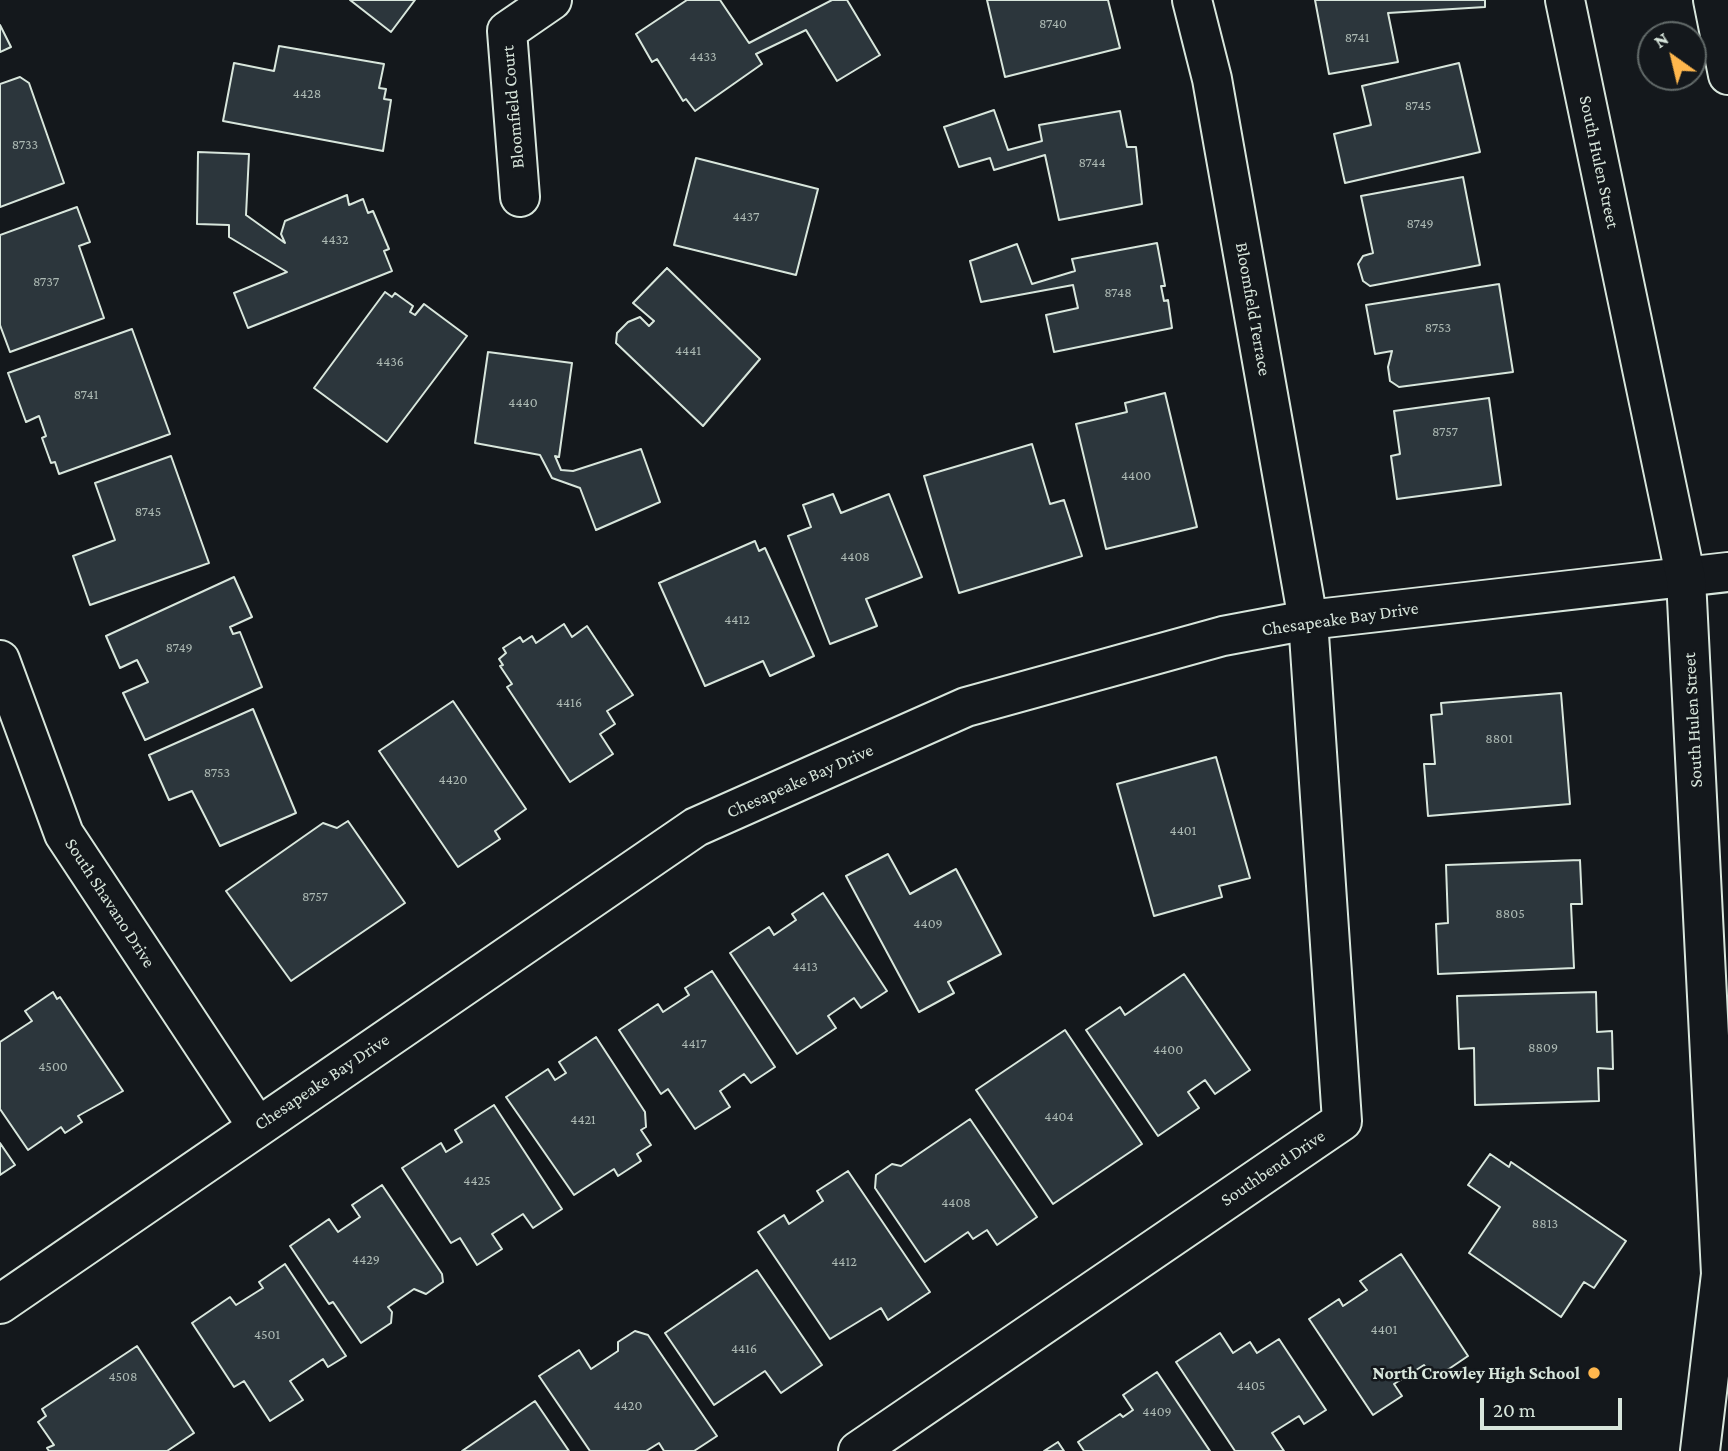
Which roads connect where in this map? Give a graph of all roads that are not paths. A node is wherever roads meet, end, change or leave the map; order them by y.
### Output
1 (552, 0) edge
2 (1192, 0) edge
3 (1565, 0) edge
4 (1713, 0) edge
5 (1728, 75) edge
6 (520, 197) dead end
7 (1728, 572) edge
8 (1686, 579) junction
9 (1308, 620) junction
10 (0, 660) edge
11 (257, 1126) junction
12 (0, 1304) edge
13 (858, 1451) edge
14 (1700, 1451) edge

1 - 6 street, Bloomfield Court
2 - 9 street, Bloomfield Terrace
3 - 8 street, South Hulen Street
4 - 5 street
7 - 8 street, Chesapeake Bay Drive
8 - 9 street, Chesapeake Bay Drive
8 - 14 street, South Hulen Street
9 - 11 street, Chesapeake Bay Drive
9 - 13 street, Southbend Drive
10 - 11 street, South Shavano Drive
11 - 12 street, Chesapeake Bay Drive

